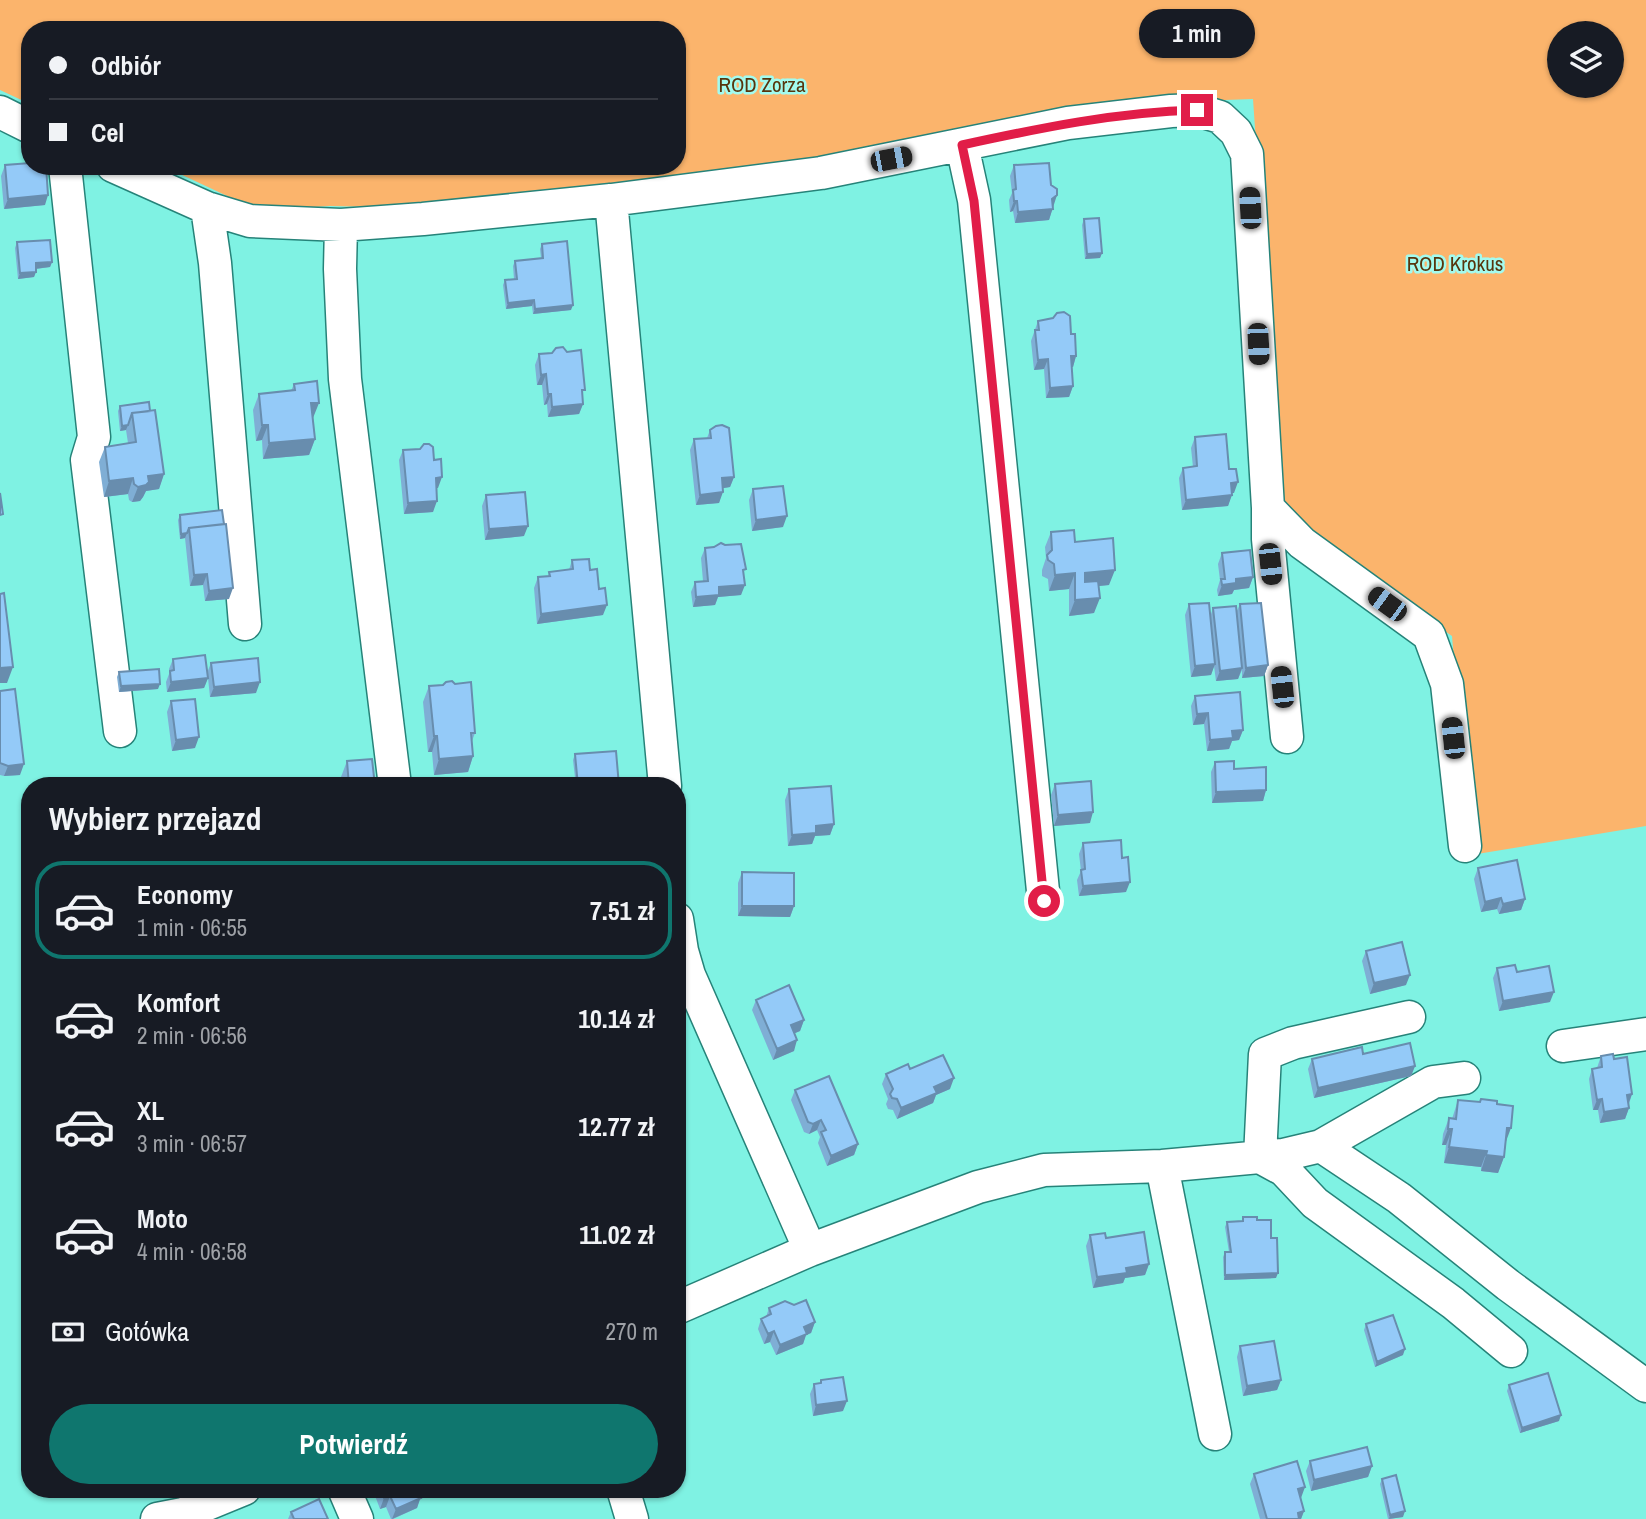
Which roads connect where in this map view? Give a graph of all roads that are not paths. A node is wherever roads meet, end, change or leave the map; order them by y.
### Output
1 (0, 112) edge
2 (21, 122) edge
3 (962, 145) junction
4 (66, 175) edge
5 (133, 175) edge
6 (611, 200) junction
7 (207, 208) junction
8 (333, 218) junction
9 (1268, 508) junction
10 (245, 624) dead end
11 (120, 731) dead end
12 (1287, 737) dead end
13 (394, 777) edge
14 (664, 777) edge
15 (1465, 846) dead end
16 (1044, 901) dead end
17 (686, 965) edge
18 (1409, 1017) dead end
19 (1646, 1034) edge
20 (1563, 1046) dead end
21 (1464, 1078) dead end
22 (1321, 1146) junction
23 (1260, 1157) junction
24 (1162, 1166) junction
25 (810, 1250) junction
26 (686, 1304) edge
27 (1511, 1351) dead end
28 (1646, 1386) edge
29 (1215, 1434) dead end
30 (222, 1498) edge
31 (348, 1498) edge
32 (626, 1498) edge
33 (157, 1519) edge
34 (357, 1519) edge
35 (632, 1519) edge

1 - 2 street
3 - 6 street
3 - 9 street
3 - 16 street
4 - 11 street
5 - 7 street
6 - 8 street
6 - 14 street
7 - 8 street
7 - 10 street
8 - 13 street
9 - 12 street
9 - 15 street
17 - 25 street
18 - 23 street
19 - 20 street
21 - 22 street
22 - 23 street
22 - 28 street
23 - 24 street
23 - 27 street
24 - 25 street
24 - 29 street
25 - 26 street
30 - 33 street
31 - 34 street
32 - 35 street

